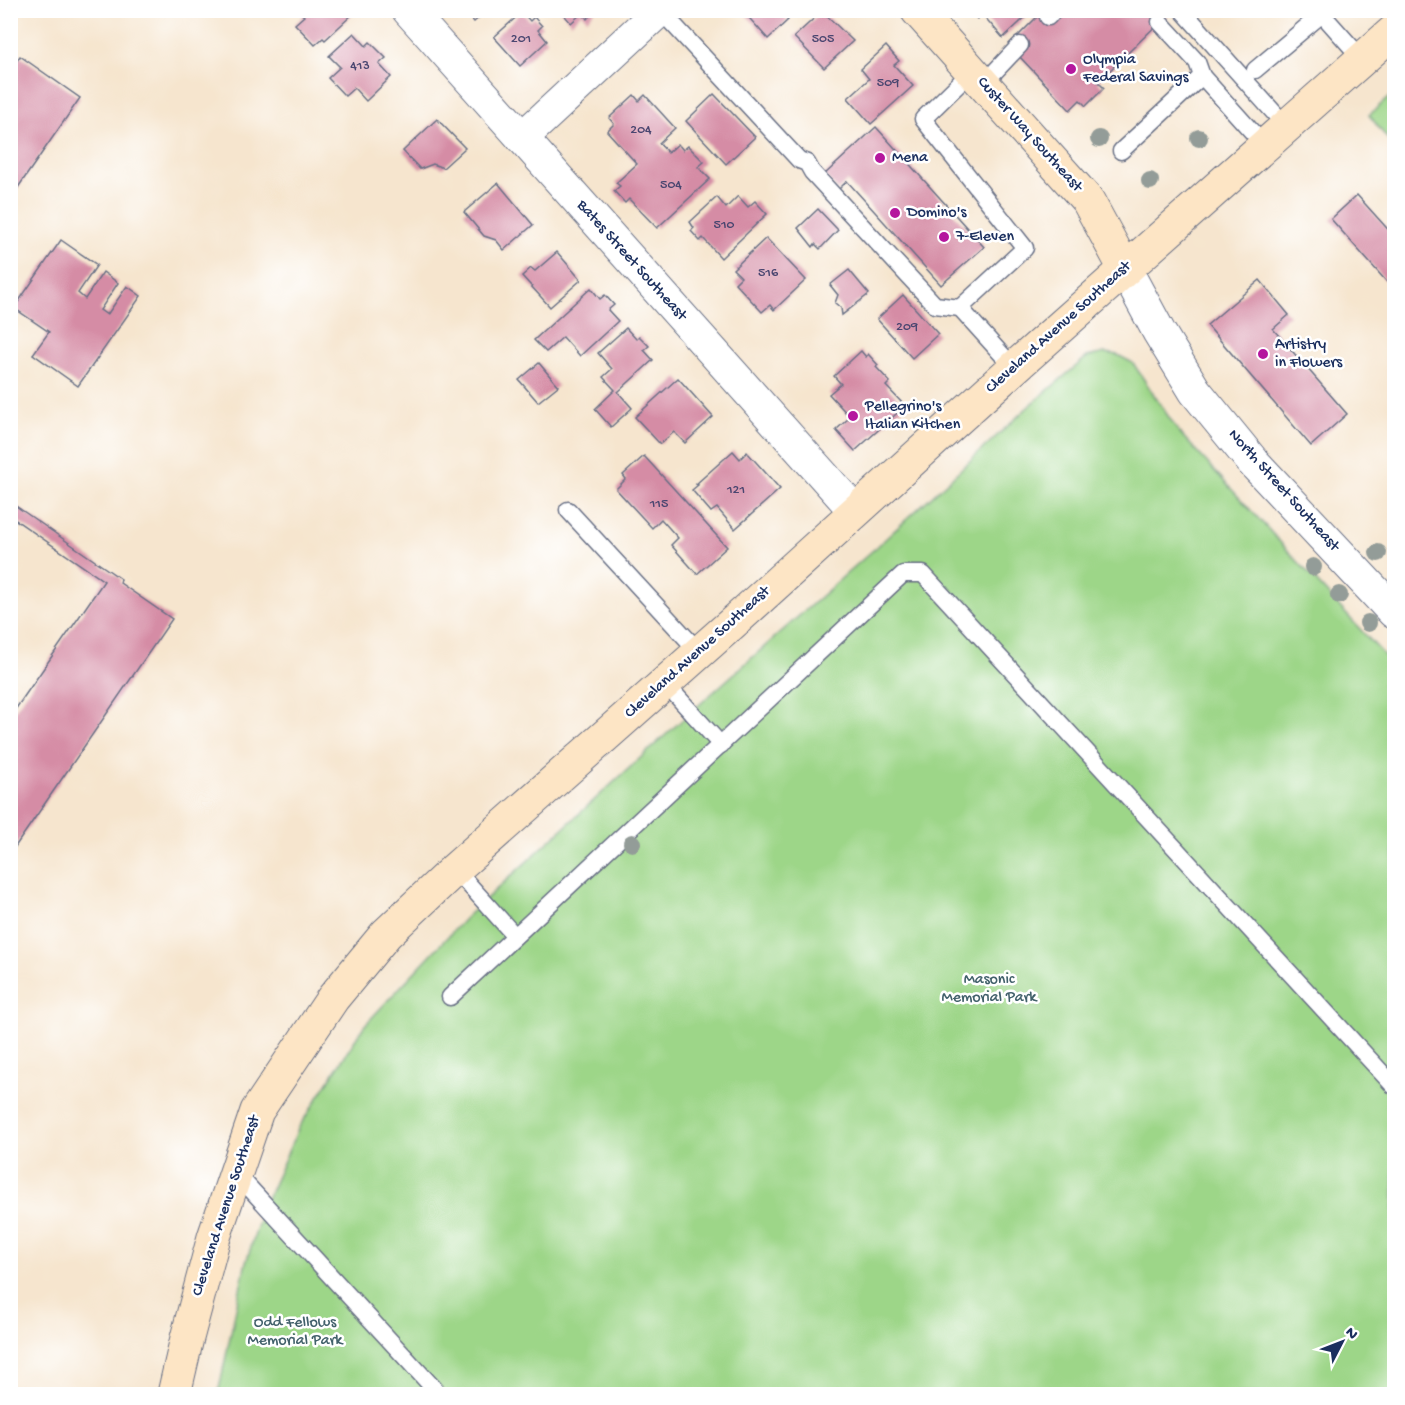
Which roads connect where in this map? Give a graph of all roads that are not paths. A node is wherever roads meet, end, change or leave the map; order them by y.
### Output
1 (408, 10) edge
2 (917, 10) edge
3 (1182, 10) edge
4 (660, 11) edge
5 (1324, 12) edge
6 (1160, 22) dead end
7 (1395, 31) edge
8 (1020, 45) dead end
9 (1362, 59) junction
10 (1255, 70) dead end
11 (1202, 76) junction
12 (977, 78) junction
13 (1275, 135) junction
14 (522, 138) junction
15 (1121, 151) dead end
16 (1125, 269) junction
17 (960, 308) junction
18 (1014, 368) junction
19 (568, 510) dead end
20 (855, 511) junction
21 (1395, 612) edge
22 (699, 652) junction
23 (664, 683) junction
24 (721, 745) junction
25 (455, 869) junction
26 (516, 936) junction
27 (450, 997) dead end
28 (1395, 1086) edge
29 (235, 1172) junction
30 (174, 1395) edge
31 (439, 1395) edge

1 - 14 street, Bates Street Southeast
2 - 12 main road, Custer Way Southeast
3 - 13 lane
4 - 14 street
4 - 17 lane
5 - 9 lane
5 - 10 lane
6 - 11 lane
7 - 9 main road, Cleveland Avenue Southeast
8 - 12 lane
9 - 13 main road, Cleveland Avenue Southeast
11 - 13 lane
11 - 15 lane
12 - 16 main road, Custer Way Southeast
12 - 17 lane
13 - 16 main road, Cleveland Avenue Southeast
14 - 20 street, Bates Street Southeast
16 - 18 main road, Cleveland Avenue Southeast
16 - 21 street, North Street Southeast
17 - 18 lane
18 - 20 main road, Cleveland Avenue Southeast
19 - 22 lane
20 - 22 main road, Cleveland Avenue Southeast
22 - 23 main road, Cleveland Avenue Southeast
23 - 24 lane
23 - 25 main road, Cleveland Avenue Southeast
24 - 26 lane
24 - 28 lane
25 - 26 lane
25 - 29 main road, Cleveland Avenue Southeast
26 - 27 lane
29 - 30 main road, Cleveland Avenue Southeast
29 - 31 lane

